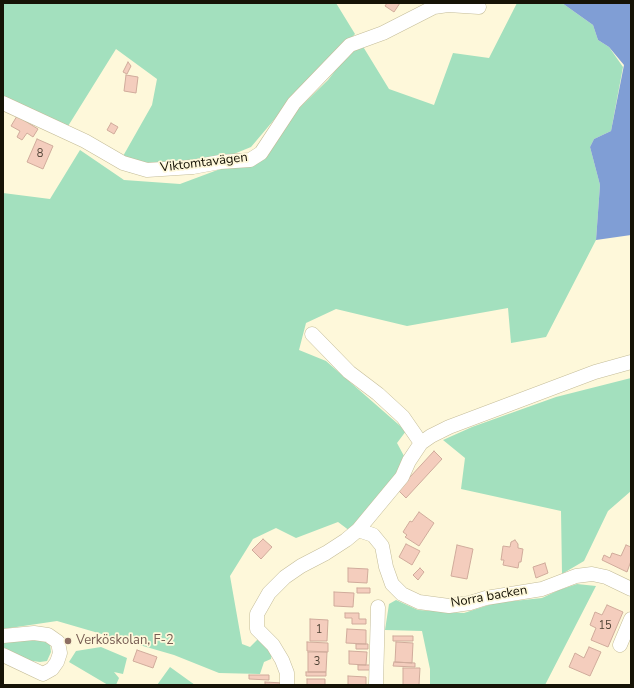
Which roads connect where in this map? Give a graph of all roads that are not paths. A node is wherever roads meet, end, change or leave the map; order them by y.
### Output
1 (478, 7) dead end
2 (3, 103) edge
3 (312, 334) dead end
4 (631, 362) edge
5 (421, 443) junction
6 (358, 530) junction
7 (631, 589) edge
8 (378, 607) dead end
9 (631, 619) edge
10 (3, 636) edge
11 (620, 644) dead end
12 (3, 655) edge
13 (288, 685) edge
14 (376, 685) edge

1 - 2 street, Viktomtavägen
3 - 5 street
4 - 5 street
5 - 6 street
6 - 7 street, Norra backen
6 - 13 street
8 - 14 street
9 - 11 street
10 - 12 street

